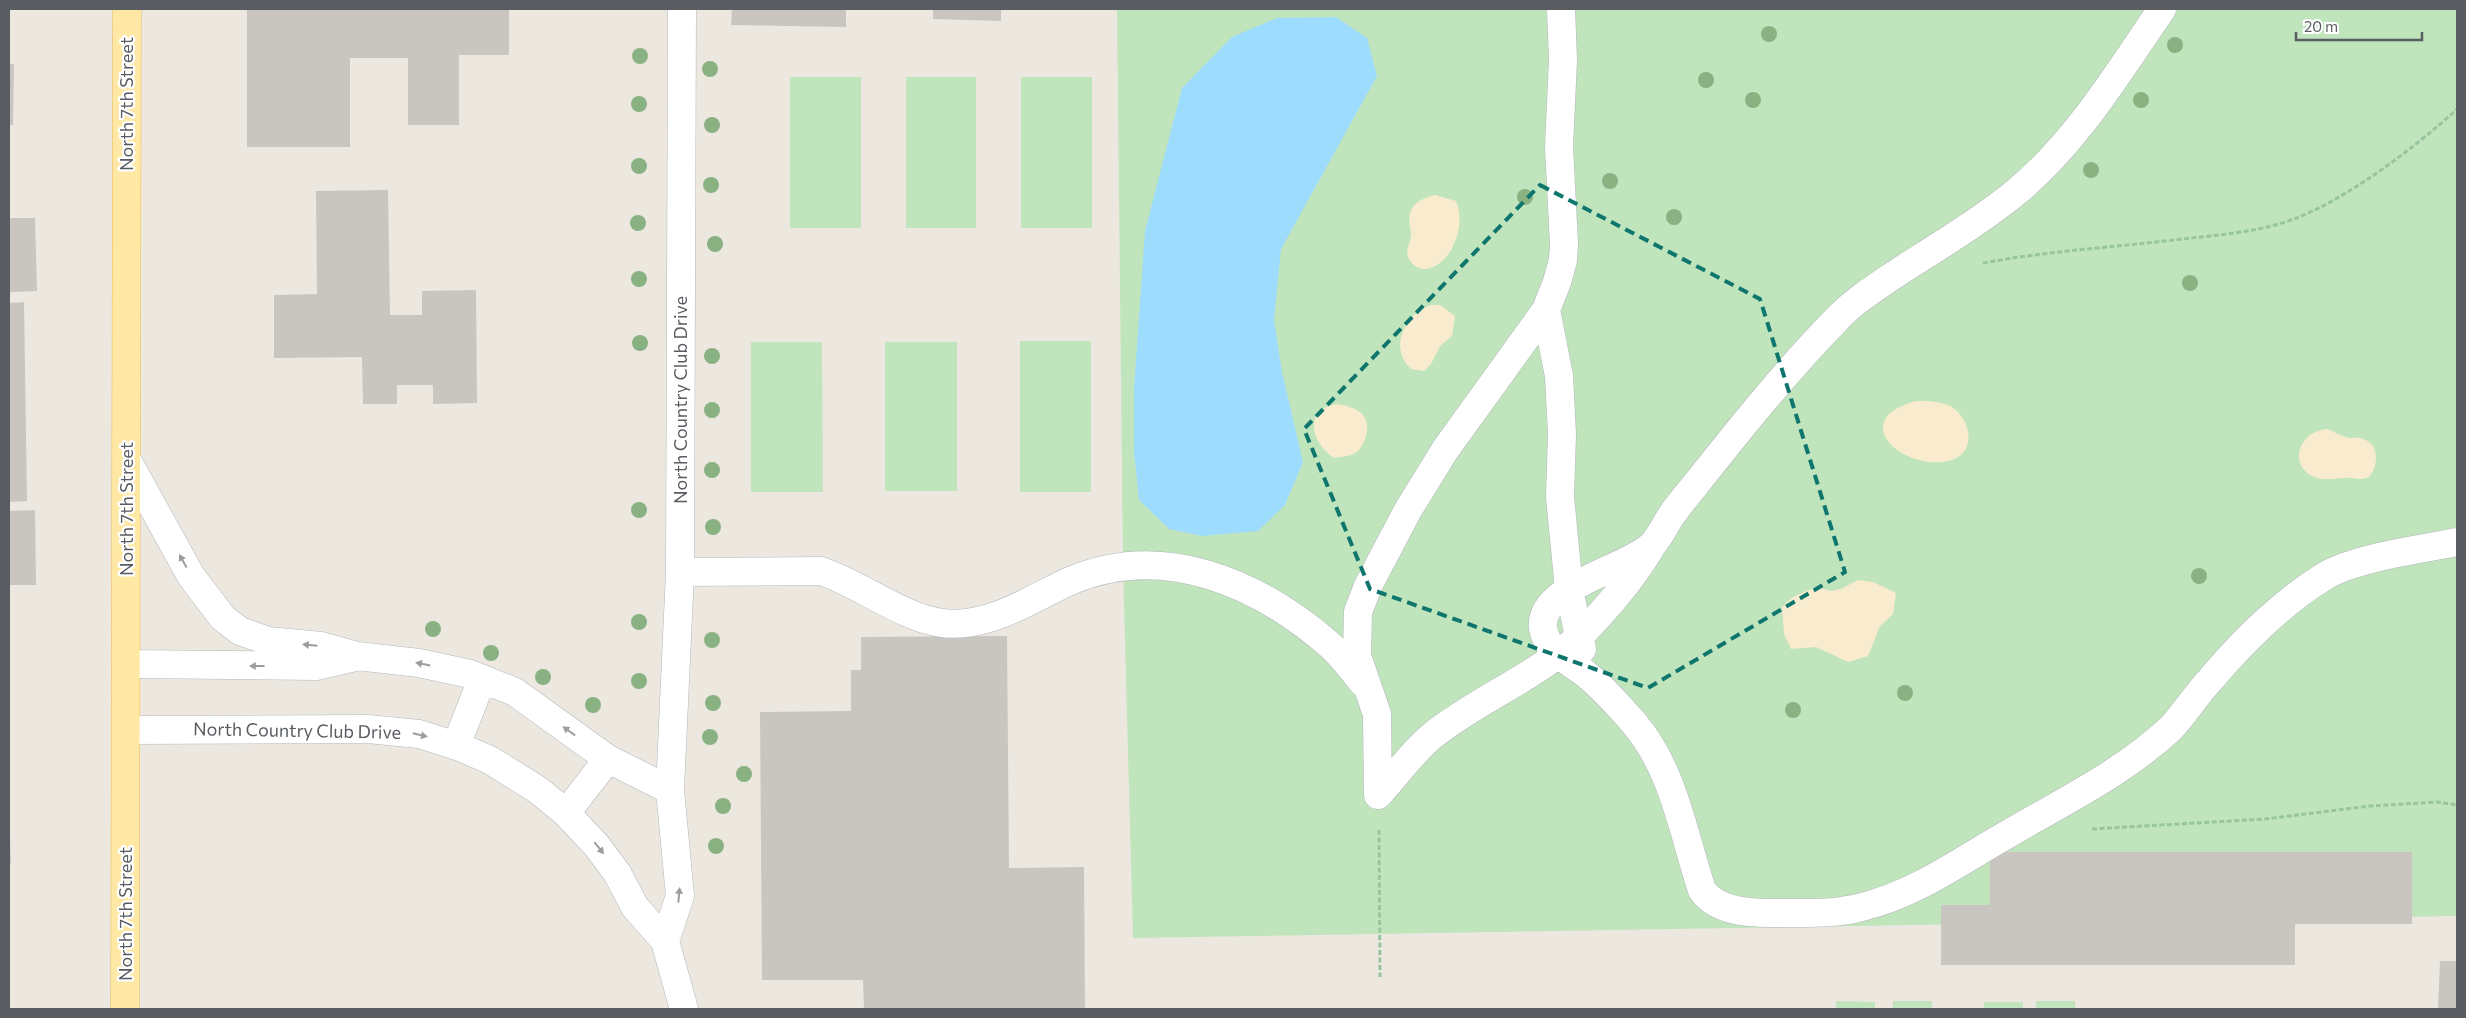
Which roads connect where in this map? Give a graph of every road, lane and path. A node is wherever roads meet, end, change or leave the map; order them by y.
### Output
1 (127, 9) edge
2 (682, 9) edge
3 (1561, 9) edge
4 (2162, 9) edge
5 (2457, 109) edge
6 (1976, 264) dead end
7 (1546, 310) junction
8 (127, 460) junction
9 (2457, 542) edge
10 (1652, 545) junction
11 (680, 572) junction
12 (1569, 589) junction
13 (1578, 637) junction
14 (357, 656) junction
15 (1558, 656) junction
16 (127, 664) junction
17 (1588, 676) junction
18 (482, 679) junction
19 (1368, 689) junction
20 (1378, 723) junction
21 (127, 730) junction
22 (1432, 736) junction
23 (456, 746) junction
24 (608, 759) junction
25 (670, 790) junction
26 (1378, 794) junction
27 (2457, 805) edge
28 (566, 813) junction
29 (2086, 830) dead end
30 (665, 941) junction
31 (1380, 978) dead end
32 (125, 1009) edge
33 (684, 1009) edge

1 - 8 main road, North 7th Street
2 - 11 street, North Country Club Drive
3 - 7 street
4 - 10 street
5 - 6 path
7 - 12 street
7 - 19 street
14 -> 8 street
8 - 16 main road, North 7th Street
9 - 17 street
10 - 12 street
10 - 13 street
11 - 19 street
11 - 25 street, North Country Club Drive
12 - 13 street
12 - 15 street
13 - 15 street
13 - 17 street
14 -> 16 street
18 -> 14 street
15 - 17 street
15 - 22 street
16 - 21 main road, North 7th Street
18 - 23 street
24 -> 18 street
19 - 20 street
20 - 22 street
20 - 26 street
21 -> 23 street, North Country Club Drive
21 - 32 main road, North 7th Street
22 - 26 street
23 - 28 street, North Country Club Drive
24 - 25 street
24 - 28 street
30 -> 25 street, North Country Club Drive
26 - 31 path
27 - 29 path
28 -> 30 street, North Country Club Drive
30 - 33 street, North Country Club Drive

